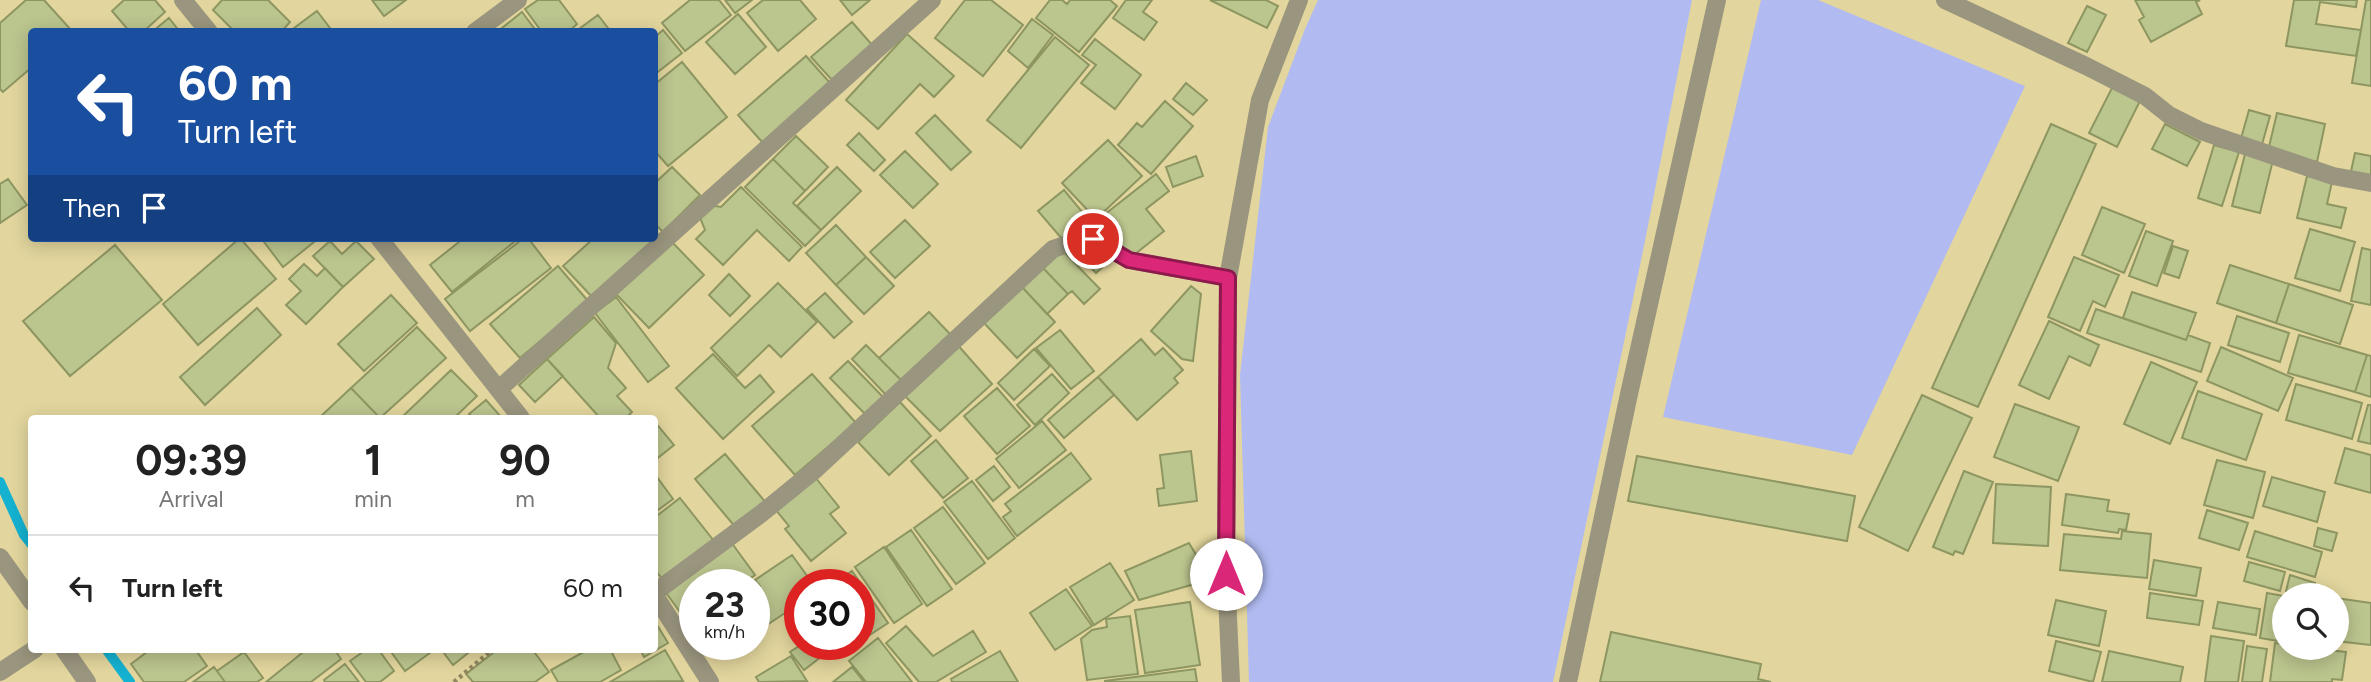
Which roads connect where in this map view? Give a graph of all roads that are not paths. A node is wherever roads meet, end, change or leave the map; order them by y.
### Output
1 (183, 0) edge
2 (518, 0) edge
3 (932, 0) edge
4 (1299, 0) edge
5 (1717, 0) edge
6 (1945, 0) edge
7 (206, 28) edge
8 (480, 28) edge
9 (2371, 183) edge
10 (382, 242) edge
11 (1228, 278) junction
12 (499, 389) junction
13 (519, 415) edge
14 (0, 557) edge
15 (658, 591) edge
16 (28, 596) edge
17 (658, 600) edge
18 (29, 653) edge
19 (67, 653) edge
20 (0, 672) edge
21 (87, 682) edge
22 (710, 682) edge
23 (1231, 682) edge
24 (1568, 682) edge

1 - 7 street
2 - 8 street
3 - 12 street
4 - 11 street
5 - 24 street
6 - 9 street
10 - 12 street
11 - 15 street
11 - 23 street
12 - 13 street
14 - 16 street
17 - 22 street
18 - 20 street
19 - 21 street

